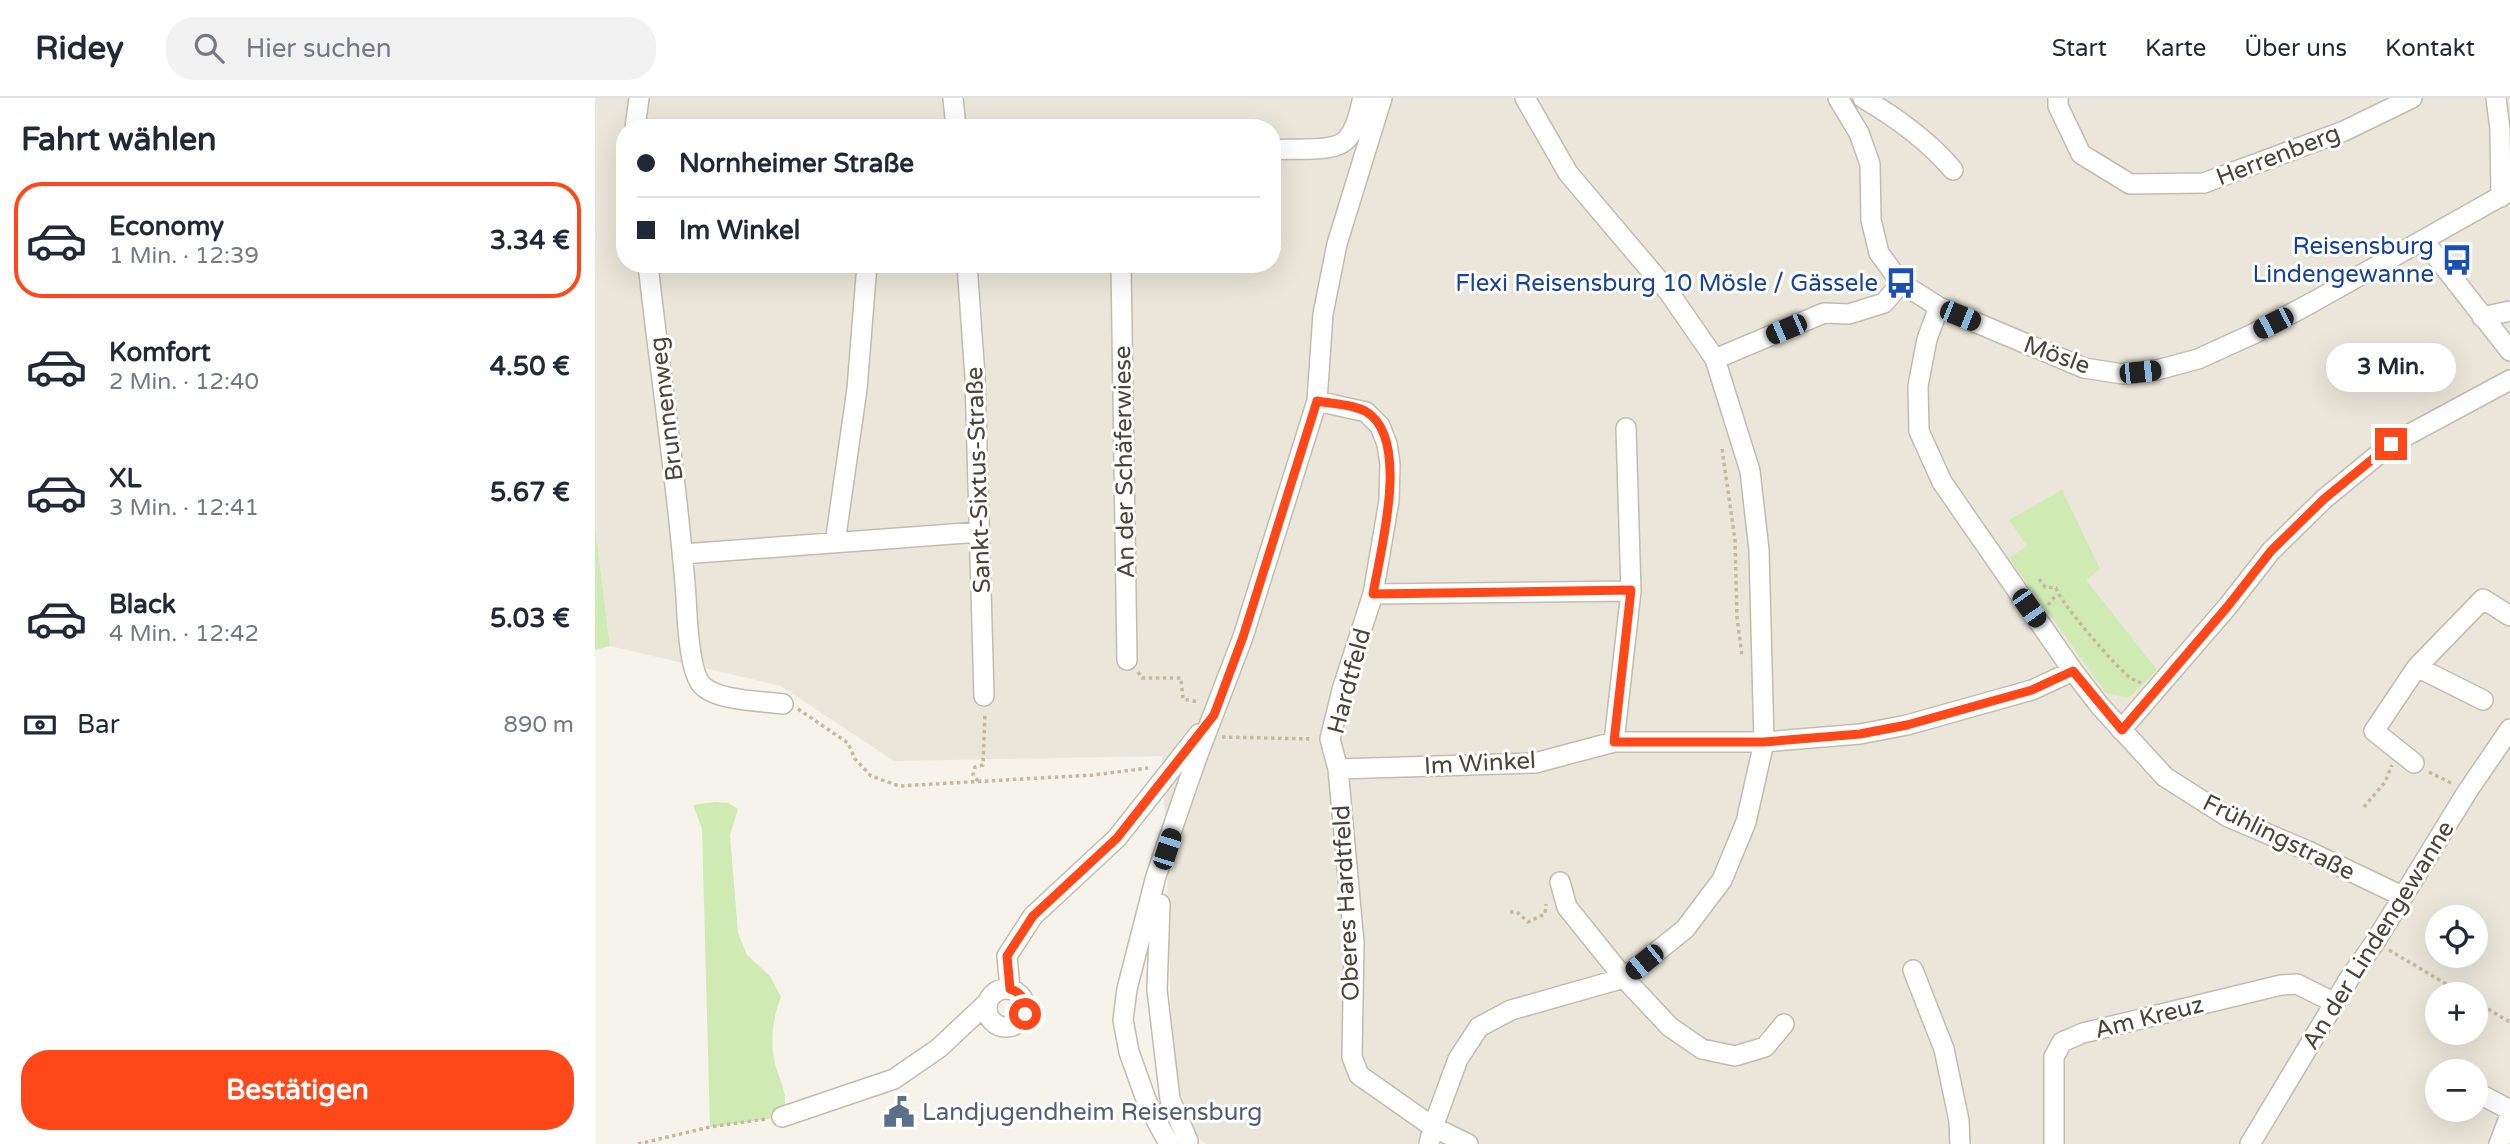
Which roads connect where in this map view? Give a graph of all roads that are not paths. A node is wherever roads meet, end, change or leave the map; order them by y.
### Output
1 (639, 98) edge
2 (953, 98) edge
3 (1363, 98) edge
4 (1382, 98) edge
5 (1525, 98) edge
6 (1837, 98) edge
7 (1863, 98) edge
8 (2058, 98) edge
9 (2412, 98) edge
10 (2496, 98) edge
11 (636, 119) edge
12 (955, 119) edge
13 (1281, 150) edge
14 (1953, 170) dead end
15 (2505, 194) edge
16 (2424, 241) junction
17 (649, 273) edge
18 (866, 273) edge
19 (968, 273) edge
20 (1121, 273) edge
21 (1901, 283) junction
22 (1938, 307) junction
23 (2510, 311) edge
24 (2482, 317) junction
25 (2510, 351) edge
26 (1716, 359) junction
27 (2510, 380) edge
28 (1317, 401) junction
29 (1626, 428) dead end
30 (979, 532) junction
31 (835, 542) junction
32 (683, 554) junction
33 (1631, 590) junction
34 (1373, 594) junction
35 (2510, 616) edge
36 (1127, 660) road end
37 (2417, 667) junction
38 (2073, 671) junction
39 (2483, 700) dead end
40 (783, 704) road end
41 (985, 704) road end
42 (1214, 715) junction
43 (2510, 729) edge
44 (2122, 730) junction
45 (1614, 742) junction
46 (1764, 742) junction
47 (2414, 763) road end
48 (1338, 769) junction
49 (1560, 881) dead end
50 (2402, 896) junction
51 (1160, 904) dead end
52 (1913, 970) dead end
53 (1624, 978) junction
54 (1010, 989) junction
55 (1127, 989) junction
56 (1157, 990) junction
57 (988, 1003) junction
58 (2335, 1003) junction
59 (1784, 1024) dead end
60 (2488, 1099) edge
61 (2510, 1113) edge
62 (782, 1117) road end
63 (1431, 1136) edge
64 (1179, 1142) edge
65 (1468, 1144) edge
66 (1961, 1144) edge
67 (2055, 1144) edge
68 (2251, 1144) edge
69 (2499, 1144) edge

1 - 11 street
2 - 12 street
3 - 13 street
4 - 28 street
5 - 26 street
6 - 21 street, Mösle
7 - 14 street
8 - 9 street, Herrenberg
10 - 15 street
15 - 16 street, Mösle
16 - 22 street, Mösle
16 - 24 street
17 - 32 street, Brunnenweg
18 - 31 street
19 - 30 street, Sankt-Sixtus-Straße
20 - 36 street, An der Schäferwiese
21 - 22 street, Mösle
21 - 26 street
22 - 38 street, Frühlingstraße
23 - 24 street
24 - 25 street
26 - 46 street
27 - 44 street
28 - 34 street, Hardtfeld
28 - 42 street
29 - 33 street
30 - 31 street
30 - 41 street, Sankt-Sixtus-Straße
31 - 32 street
32 - 40 street, Brunnenweg
33 - 34 street, Hardtfeld
33 - 45 street
34 - 48 street, Hardtfeld
35 - 37 street
37 - 39 street
37 - 47 street
38 - 44 street, Frühlingstraße
38 - 46 street, Im Winkel
42 - 54 street
42 - 55 street
43 - 50 street, An der Lindengewanne
44 - 50 street, Frühlingstraße
45 - 46 street, Im Winkel
45 - 48 street, Im Winkel
46 - 53 street
48 - 63 street, Oberes Hardtfeld
49 - 53 street
50 - 58 street, An der Lindengewanne
51 - 56 street
52 - 66 street
53 - 59 street
53 - 63 street
54 - 57 street
54 - 57 street
55 - 56 street
55 - 64 street
56 - 64 street
57 - 62 street
58 - 67 street, Am Kreuz
58 - 68 street, An der Lindengewanne
60 - 61 street
61 - 69 street
63 - 65 street, Oberes Hardtfeld

